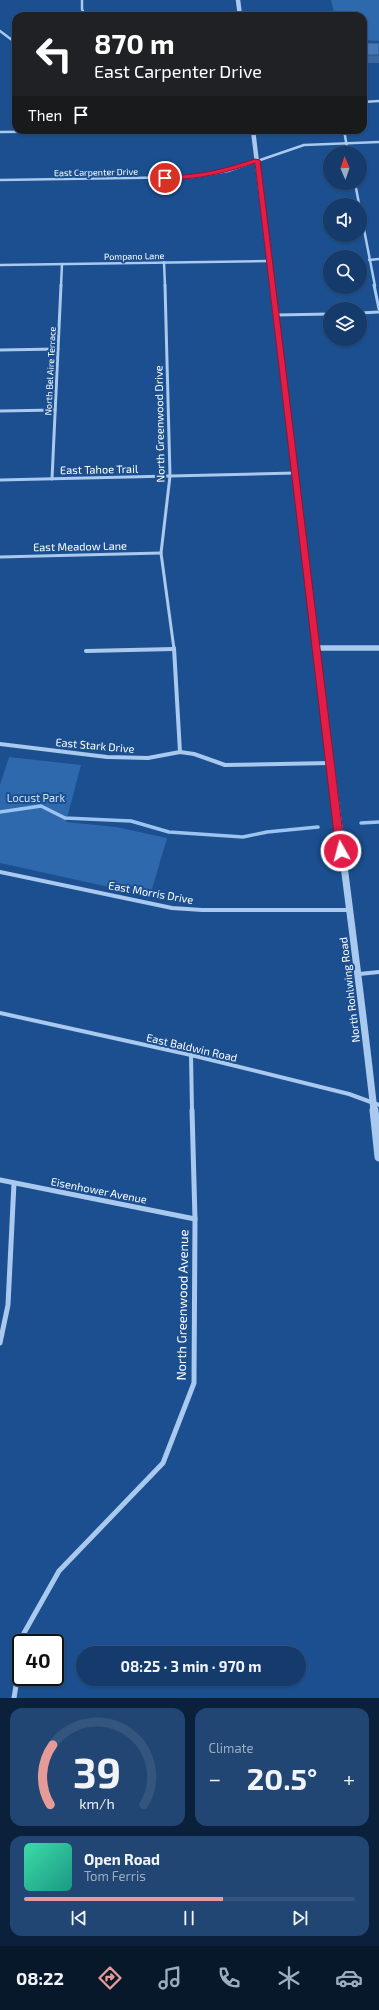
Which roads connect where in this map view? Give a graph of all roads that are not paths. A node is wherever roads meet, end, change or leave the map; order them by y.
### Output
1 (82, 0) edge
2 (238, 0) edge
3 (84, 12) edge
4 (240, 12) edge
5 (0, 31) edge
6 (12, 40) edge
7 (379, 101) edge
8 (367, 102) edge
9 (0, 132) edge
10 (12, 132) edge
11 (254, 134) edge
12 (345, 134) edge
13 (346, 142) junction
14 (379, 142) edge
15 (347, 146) edge
16 (257, 160) junction
17 (0, 180) edge
18 (357, 190) edge
19 (369, 260) junction
20 (379, 260) edge
21 (269, 261) junction
22 (164, 262) junction
23 (62, 264) junction
24 (0, 265) edge
25 (379, 311) edge
26 (367, 312) edge
27 (323, 314) edge
28 (276, 315) junction
29 (58, 349) junction
30 (0, 350) edge
31 (55, 410) junction
32 (0, 411) edge
33 (295, 473) junction
34 (170, 476) junction
35 (52, 479) junction
36 (0, 480) edge
37 (161, 553) junction
38 (0, 557) edge
39 (316, 648) junction
40 (379, 648) edge
41 (174, 649) junction
42 (86, 651) dead end
43 (0, 744) edge
44 (180, 752) junction
45 (330, 763) junction
46 (0, 872) edge
47 (349, 910) junction
48 (379, 972) edge
49 (359, 974) junction
50 (0, 1012) edge
51 (191, 1055) junction
52 (372, 1103) junction
53 (379, 1105) edge
54 (379, 1157) edge
55 (0, 1180) edge
56 (14, 1183) junction
57 (195, 1219) junction
58 (0, 1343) edge
59 (24, 1634) edge
60 (16, 1686) edge
61 (14, 1698) edge

1 - 3 street
2 - 4 street
5 - 6 street
7 - 8 street
9 - 10 street
11 - 16 street, North Rohlwing Road
12 - 13 street
13 - 14 street, East Carpenter Drive
13 - 15 street
13 - 16 street, East Carpenter Drive
16 - 17 street, East Carpenter Drive
16 - 21 street, North Rohlwing Road
18 - 19 street
19 - 20 street
19 - 25 street
21 - 22 street, Pompano Lane
21 - 28 street, North Rohlwing Road
22 - 23 street, Pompano Lane
22 - 34 street, North Greenwood Drive
23 - 24 street, Pompano Lane
23 - 29 street, North Bel Aire Terrace
25 - 26 street
27 - 28 street
28 - 33 street, North Rohlwing Road
29 - 30 street
29 - 31 street, North Bel Aire Terrace
31 - 32 street
31 - 35 street, North Bel Aire Terrace
33 - 34 street, East Tahoe Trail
33 - 39 street, North Rohlwing Road
34 - 35 street, East Tahoe Trail
34 - 37 street, North Greenwood Drive
35 - 36 street, East Tahoe Trail
37 - 38 street, East Meadow Lane
37 - 41 street, North Greenwood Drive
39 - 40 street
39 - 45 street, North Rohlwing Road
41 - 42 street
41 - 44 street, North Greenwood Drive
43 - 44 street, East Stark Drive
44 - 45 street, East Stark Drive
45 - 47 street, North Rohlwing Road
46 - 47 street, East Morris Drive
47 - 49 street, North Rohlwing Road
48 - 49 street
49 - 52 street, North Rohlwing Road
50 - 51 street, East Baldwin Road
51 - 52 street, East Baldwin Road
51 - 57 street, North Greenwood Avenue
52 - 53 street, East Baldwin Road
52 - 54 street, North Rohlwing Road
55 - 56 street, Eisenhower Avenue
56 - 57 street, Eisenhower Avenue
56 - 58 street
57 - 59 street, North Greenwood Avenue
60 - 61 street

